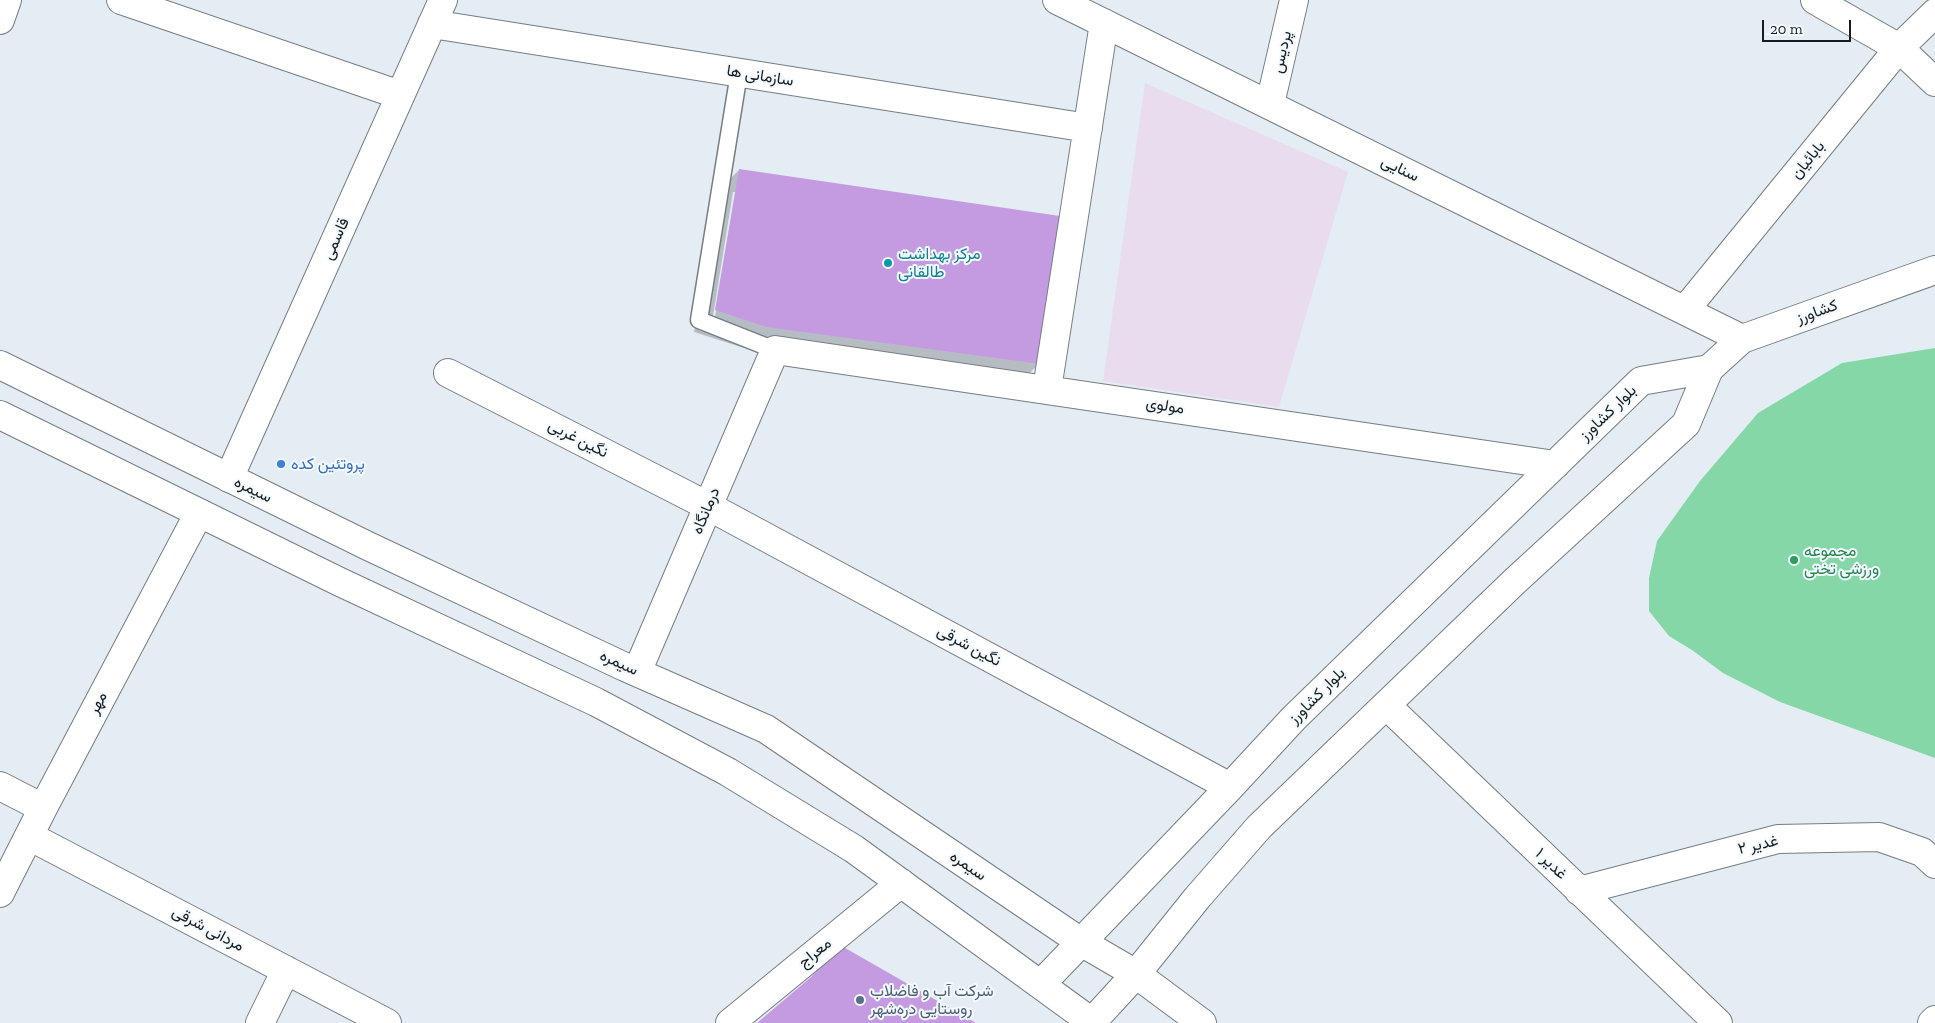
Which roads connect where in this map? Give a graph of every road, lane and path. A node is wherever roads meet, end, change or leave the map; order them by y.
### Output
1 (7, 0) edge
2 (122, 0) edge
3 (1057, 0) edge
4 (1294, 0) edge
5 (1814, 0) edge
6 (437, 12) edge
7 (1935, 13) edge
8 (0, 20) edge
9 (1104, 23) junction
10 (1899, 48) junction
11 (739, 73) junction
12 (1935, 82) edge
13 (400, 95) junction
14 (1270, 104) junction
15 (1088, 128) junction
16 (1935, 270) edge
17 (1685, 310) junction
18 (1742, 339) junction
19 (775, 350) junction
20 (0, 365) edge
21 (1709, 369) junction
22 (448, 373) dead end
23 (1048, 389) junction
24 (0, 415) edge
25 (1555, 464) junction
26 (229, 478) junction
27 (708, 506) junction
28 (198, 513) junction
29 (636, 672) junction
30 (1386, 705) junction
31 (0, 786) edge
32 (1230, 787) junction
33 (43, 808) junction
34 (28, 836) junction
35 (1935, 864) edge
36 (901, 883) junction
37 (1579, 890) junction
38 (0, 893) edge
39 (1081, 942) junction
40 (286, 970) junction
41 (1136, 974) junction
42 (1041, 984) junction
43 (1935, 1020) edge
44 (260, 1023) edge
45 (387, 1023) edge
46 (730, 1023) edge
47 (1092, 1023) edge
48 (1202, 1023) edge
49 (1718, 1023) edge
50 (1932, 1023) edge

1 - 8 street
2 - 13 street
3 - 9 street, سنایی
4 - 14 street, پردیس
5 - 10 street
6 - 11 street, سازمانی ها
6 - 13 street, قاسمی
7 - 10 street, بابائیان
9 - 14 street, سنایی
9 - 15 street
10 - 12 street
10 - 17 street, بابائیان
11 - 15 street, سازمانی ها
11 - 19 lane
13 - 26 street, قاسمی
14 - 17 street, سنایی
15 - 23 street
16 - 18 street, کشاورز
17 - 18 street, سنایی
18 - 21 street, کشاورز
19 - 23 street, مولوی
19 - 27 street, درمانگاه
20 - 26 street, سیمره
21 - 25 street, بلوار کشاورز
21 - 30 street
22 - 27 street, نگین غربی
23 - 25 street, مولوی
24 - 28 street
25 - 32 street, بلوار کشاورز
26 - 29 street, سیمره
27 - 29 street, درمانگاه
27 - 32 street, نگین شرقی
28 - 33 street, مهر
28 - 36 street
29 - 39 street, سیمره
30 - 37 street, غدیر ۱
30 - 41 street
31 - 33 street
32 - 39 street, بلوار کشاورز
33 - 34 street, مهر
34 - 38 street, مهر
34 - 40 street, مردانی شرقی
35 - 37 street, غدیر ۲
36 - 42 street
36 - 46 street, معراج
37 - 49 street, غدیر ۱
39 - 41 street, سیمره
39 - 42 street, بلوار کشاورز
40 - 44 street
40 - 45 street, مردانی شرقی
41 - 47 street
41 - 48 street, سیمره
42 - 47 street
43 - 50 street

